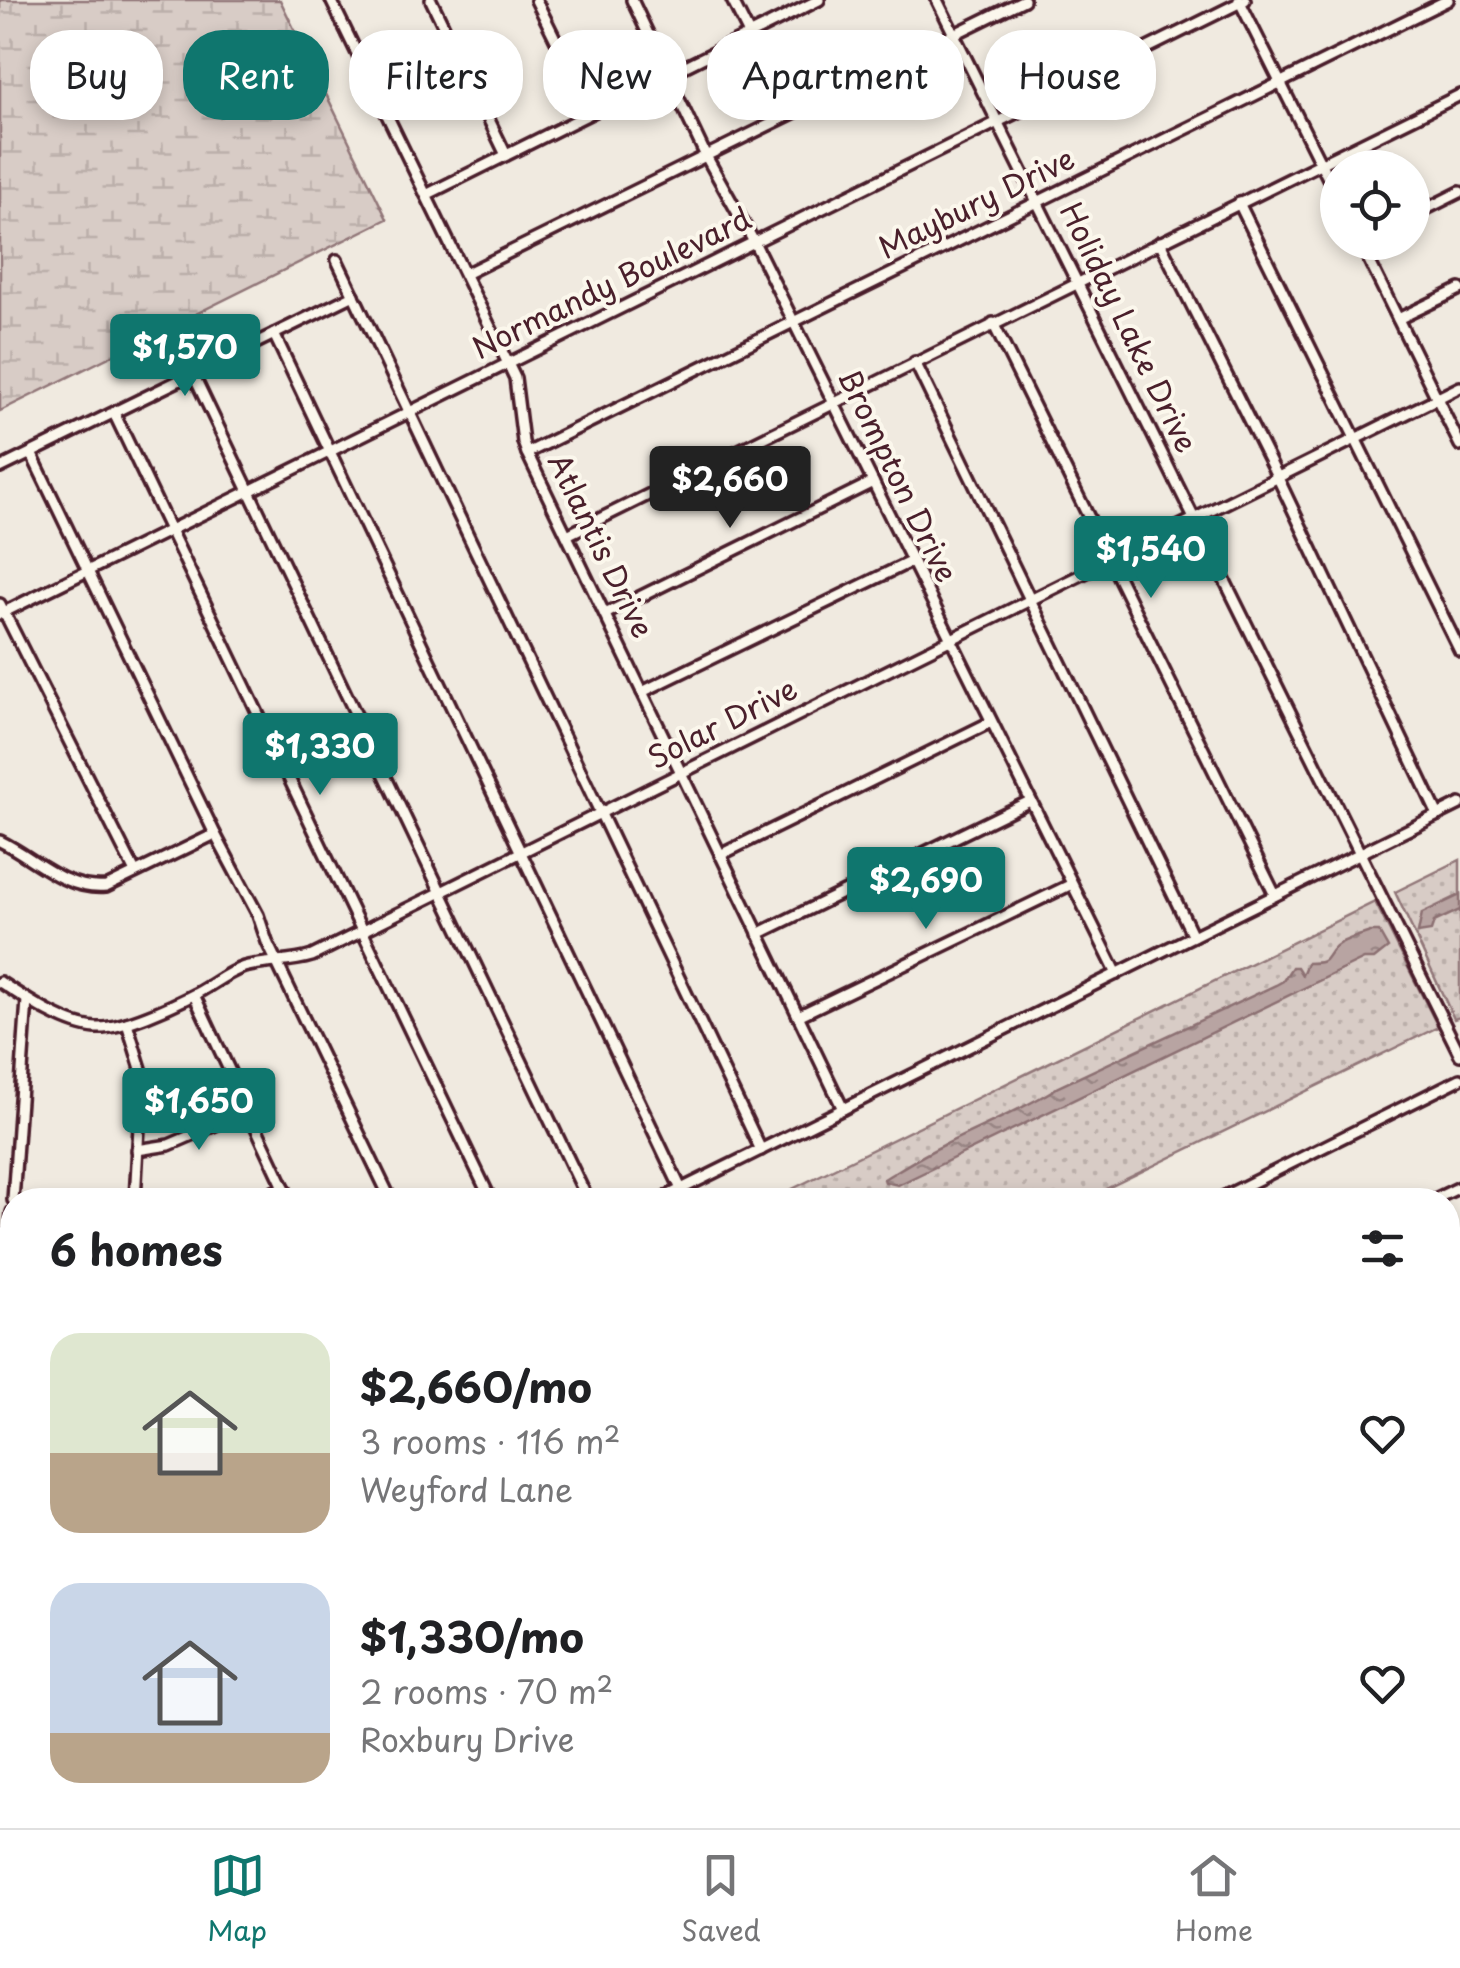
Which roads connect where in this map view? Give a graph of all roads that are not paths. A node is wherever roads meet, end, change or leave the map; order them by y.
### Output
1 (331, 0) edge
2 (431, 0) edge
3 (536, 0) edge
4 (632, 0) edge
5 (732, 0) edge
6 (819, 0) edge
7 (937, 0) edge
8 (1024, 0) edge
9 (1448, 0) edge
10 (1242, 1) edge
11 (551, 30) edge
12 (646, 30) edge
13 (747, 30) edge
14 (757, 30) edge
15 (952, 30) edge
16 (962, 30) edge
17 (964, 54) edge
18 (1280, 82) junction
19 (1460, 94) edge
20 (687, 116) edge
21 (576, 120) edge
22 (779, 120) edge
23 (998, 122) junction
24 (1346, 150) edge
25 (506, 155) junction
26 (706, 156) junction
27 (1320, 163) joint
28 (1460, 192) edge
29 (426, 195) junction
30 (1037, 202) junction
31 (1239, 203) junction
32 (1430, 207) edge
33 (754, 242) junction
34 (1160, 242) junction
35 (337, 260) dead end
36 (1369, 260) edge
37 (464, 274) junction
38 (1077, 282) junction
39 (1460, 289) edge
40 (354, 295) junction
41 (1398, 319) junction
42 (794, 322) junction
43 (993, 323) junction
44 (274, 334) junction
45 (914, 362) junction
46 (507, 363) junction
47 (193, 374) junction
48 (1460, 387) edge
49 (1437, 398) junction
50 (833, 402) junction
51 (114, 413) junction
52 (410, 413) junction
53 (1356, 439) junction
54 (1460, 444) edge
55 (31, 453) junction
56 (331, 453) junction
57 (528, 453) junction
58 (0, 468) edge
59 (1278, 478) junction
60 (873, 482) junction
61 (250, 492) junction
62 (1194, 520) junction
63 (170, 531) junction
64 (566, 534) junction
65 (1109, 560) junction
66 (912, 562) junction
67 (88, 572) junction
68 (1030, 600) junction
69 (1, 610) edge
70 (605, 614) junction
71 (950, 639) junction
72 (1460, 651) edge
73 (642, 692) junction
74 (992, 722) junction
75 (681, 772) junction
76 (1030, 801) junction
77 (1460, 804) edge
78 (602, 814) junction
79 (1438, 815) junction
80 (215, 834) junction
81 (0, 841) edge
82 (522, 853) junction
83 (1361, 853) junction
84 (720, 855) junction
85 (135, 872) junction
86 (1072, 884) junction
87 (442, 892) junction
88 (1275, 896) junction
89 (363, 932) junction
90 (758, 934) junction
91 (1193, 936) junction
92 (277, 963) junction
93 (1116, 974) junction
94 (0, 982) edge
95 (194, 995) junction
96 (27, 1000) junction
97 (798, 1016) junction
98 (126, 1023) junction
99 (1460, 1056) edge
100 (1460, 1079) edge
101 (843, 1109) junction
102 (248, 1111) junction
103 (137, 1150) junction
104 (761, 1150) junction
105 (284, 1187) edge
106 (14, 1188) edge
107 (135, 1188) edge
108 (385, 1188) edge
109 (485, 1188) edge
110 (582, 1188) edge
111 (681, 1188) edge
112 (683, 1188) edge
113 (1240, 1188) edge

1 - 29 street, Atlantis Drive
2 - 25 street
3 - 11 street
4 - 12 street, Brompton Drive
5 - 13 street
6 - 14 street
7 - 15 street, Holiday Lake Drive
8 - 16 street
9 - 18 street, Maybury Drive
10 - 18 street
10 - 23 street, Normandy Boulevard
17 - 23 street, Holiday Lake Drive
18 - 27 street
18 - 30 street, Maybury Drive
19 - 24 street
20 - 26 street, Brompton Drive
21 - 25 street
22 - 26 street
23 - 30 street, Holiday Lake Drive
23 - 33 street, Normandy Boulevard
25 - 29 street
26 - 33 street, Brompton Drive
26 - 37 street
27 - 31 street
28 - 32 street
29 - 37 street, Atlantis Drive
30 - 38 street, Holiday Lake Drive
30 - 42 street, Maybury Drive
31 - 34 street
31 - 53 street
33 - 42 street, Brompton Drive
33 - 46 street, Normandy Boulevard
34 - 38 street
34 - 59 street
35 - 40 street
36 - 41 street
37 - 46 street, Atlantis Drive
38 - 43 street
38 - 62 street, Holiday Lake Drive
39 - 41 street
40 - 44 street
40 - 52 street
41 - 49 street
42 - 50 street, Brompton Drive
42 - 57 street, Maybury Drive
43 - 45 street
43 - 65 street
44 - 47 street
44 - 56 street
45 - 50 street
45 - 68 street
46 - 52 street, Normandy Boulevard
46 - 57 street, Atlantis Drive
47 - 51 street
47 - 61 street
48 - 49 street, Solar Drive
49 - 53 street, Solar Drive
49 - 54 street
50 - 60 street, Brompton Drive
50 - 64 street
51 - 55 street
51 - 63 street
52 - 56 street, Normandy Boulevard
52 - 78 street
53 - 59 street, Solar Drive
53 - 72 street
55 - 58 street
55 - 67 street
56 - 61 street, Normandy Boulevard
56 - 82 street
57 - 64 street, Atlantis Drive
59 - 62 street, Solar Drive
59 - 79 street
60 - 66 street, Brompton Drive
60 - 70 street
61 - 63 street, Normandy Boulevard
61 - 87 street
62 - 65 street, Solar Drive
62 - 83 street, Holiday Lake Drive
63 - 67 street, Normandy Boulevard
63 - 89 street
64 - 70 street, Atlantis Drive
65 - 68 street, Solar Drive
65 - 88 street
66 - 71 street, Brompton Drive
66 - 73 street
67 - 69 street, Normandy Boulevard
67 - 80 street
68 - 71 street, Solar Drive
68 - 91 street
69 - 85 street
70 - 73 street, Atlantis Drive
71 - 74 street, Brompton Drive
71 - 75 street, Solar Drive
73 - 75 street, Atlantis Drive
74 - 76 street, Brompton Drive
74 - 84 street
75 - 78 street, Solar Drive
75 - 84 street, Atlantis Drive
76 - 86 street, Brompton Drive
76 - 90 street
77 - 79 street
78 - 82 street, Solar Drive
78 - 104 street
79 - 83 street
80 - 85 street
80 - 92 street
81 - 85 street
82 - 87 street, Solar Drive
82 - 111 street
83 - 88 street
83 - 99 street, Holiday Lake Drive
84 - 90 street, Atlantis Drive
86 - 93 street, Brompton Drive
86 - 97 street
87 - 89 street, Solar Drive
87 - 110 street
88 - 91 street
89 - 92 street, Solar Drive
89 - 109 street
90 - 97 street, Atlantis Drive
91 - 93 street
92 - 95 street, Solar Drive
92 - 108 street
93 - 101 street
94 - 96 street, Solar Drive
95 - 98 street, Solar Drive
95 - 102 street
96 - 98 street, Solar Drive
96 - 106 street
97 - 101 street, Atlantis Drive
98 - 103 street
100 - 113 street
101 - 104 street
102 - 103 street
102 - 105 street
103 - 107 street
104 - 112 street

